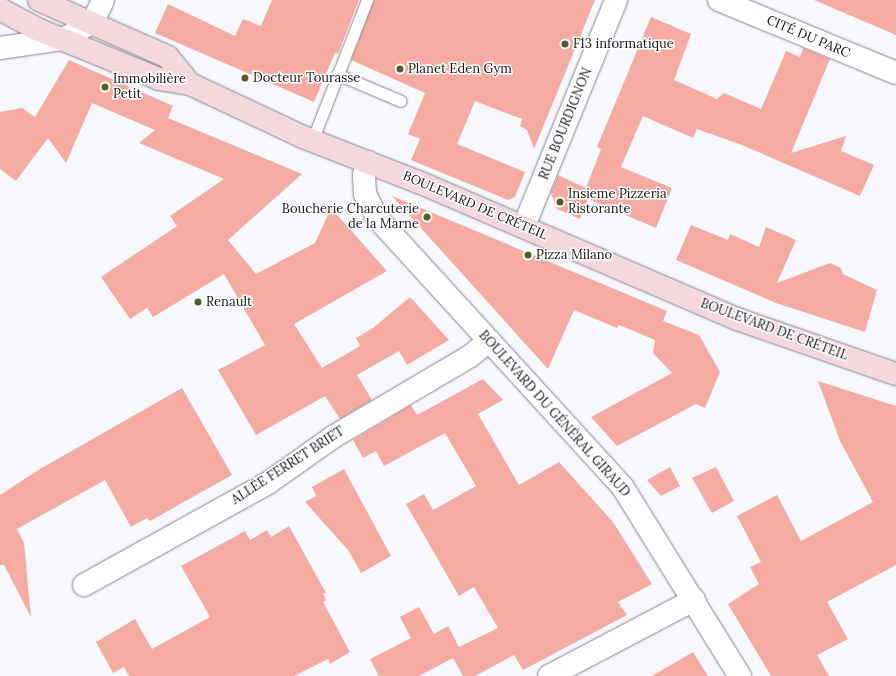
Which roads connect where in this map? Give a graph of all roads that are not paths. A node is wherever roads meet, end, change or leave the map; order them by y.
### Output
1 (39, 0) edge
2 (103, 0) edge
3 (368, 0) edge
4 (616, 0) edge
5 (719, 0) edge
6 (0, 9) edge
7 (92, 23) junction
8 (63, 39) junction
9 (0, 48) edge
10 (896, 73) edge
11 (337, 74) junction
12 (190, 84) junction
13 (402, 101) dead end
14 (312, 141) junction
15 (368, 162) junction
16 (524, 226) junction
17 (489, 341) junction
18 (892, 369) edge
19 (84, 585) dead end
20 (694, 600) junction
21 (549, 676) edge
22 (740, 676) edge

1 - 7 main road, BOULEVARD DE CRÉTEIL
2 - 7 street
3 - 11 lane
4 - 16 street, RUE BOURDIGNON
5 - 10 street, CITÉ DU PARC
6 - 8 main road, BOULEVARD DE CRÉTEIL
7 - 8 street
7 - 12 main road, BOULEVARD DE CRÉTEIL
8 - 9 street
8 - 12 main road, BOULEVARD DE CRÉTEIL
11 - 13 lane
11 - 14 lane
12 - 14 main road, BOULEVARD DE CRÉTEIL
14 - 15 main road, BOULEVARD DE CRÉTEIL
15 - 16 main road, BOULEVARD DE CRÉTEIL
15 - 17 street, BOULEVARD DU GÉNÉRAL GIRAUD
16 - 18 main road, BOULEVARD DE CRÉTEIL
17 - 19 street, ALLÉE FERRET BRIET
17 - 20 street, BOULEVARD DU GÉNÉRAL GIRAUD
20 - 21 street
20 - 22 street, BOULEVARD DU GÉNÉRAL GIRAUD

